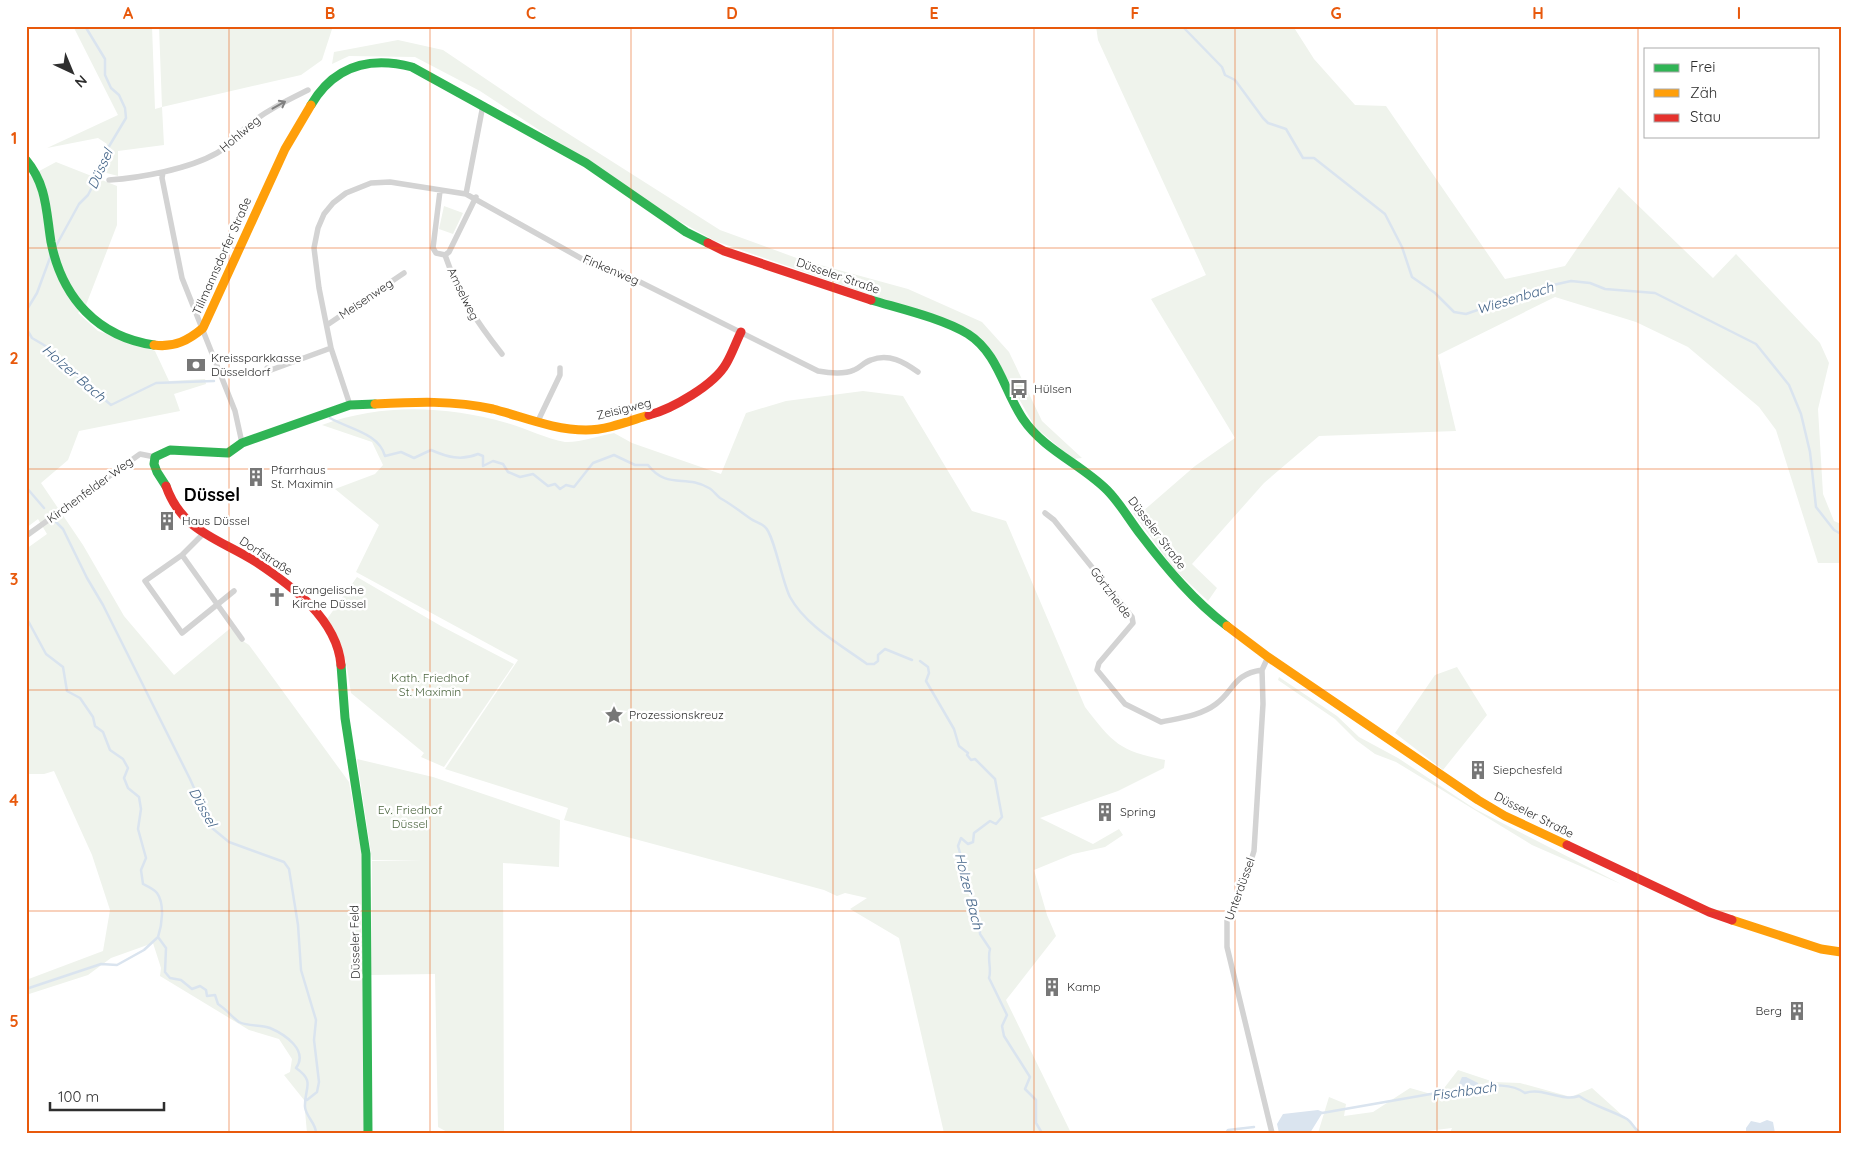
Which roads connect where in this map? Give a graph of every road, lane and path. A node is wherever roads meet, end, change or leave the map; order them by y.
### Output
1 (308, 90) dead end
2 (483, 105) junction
3 (26, 160) edge
4 (163, 172) junction
5 (109, 180) dead end
6 (440, 191) junction
7 (466, 194) junction
8 (476, 197) junction
9 (445, 255) junction
10 (404, 273) dead end
11 (327, 325) junction
12 (203, 328) junction
13 (741, 332) junction
14 (332, 348) junction
15 (502, 354) dead end
16 (267, 368) dead end
17 (560, 368) dead end
18 (918, 372) dead end
19 (350, 405) junction
20 (537, 422) junction
21 (242, 443) junction
22 (155, 457) junction
23 (1045, 513) dead end
24 (203, 534) junction
25 (26, 536) edge
26 (182, 555) junction
27 (234, 591) dead end
28 (217, 605) junction
29 (242, 639) dead end
30 (1268, 657) junction
31 (1262, 670) junction
32 (350, 752) joint
33 (1841, 952) edge
34 (368, 1133) edge
35 (1272, 1133) edge

4 -> 1 street, Hohlweg
2 - 7 street
2 - 12 main road, Tillmannsdorfer Straße
2 - 30 main road, Düsseler Straße
3 - 12 main road, Tillmannsdorfer Straße
4 - 5 street, Hohlweg
4 - 12 street
6 - 7 street, Finkenweg
6 - 9 street, Amselweg
6 - 11 street, Finkenweg
7 - 8 street, Finkenweg
8 - 9 street
8 - 13 street, Finkenweg
9 - 15 street, Amselweg
10 - 11 street, Meisenweg
11 - 14 street, Finkenweg
12 - 21 street
13 - 18 street, Finkenweg
13 - 20 main road, Zeisigweg
14 - 16 street
14 - 19 street, Finkenweg
17 - 20 street
19 - 20 main road, Zeisigweg
19 - 21 main road
21 - 22 main road
22 - 24 main road, Dorfstraße
22 - 25 street, Kirchenfelder Weg
23 - 31 street, Görtzheide
24 - 26 street
24 - 32 main road, Dorfstraße
26 - 28 street
26 - 28 street
27 - 28 street
28 - 29 street
30 - 31 street
30 - 33 main road, Düsseler Straße
31 - 35 street, Unterdüssel
32 - 34 main road, Düsseler Feld

